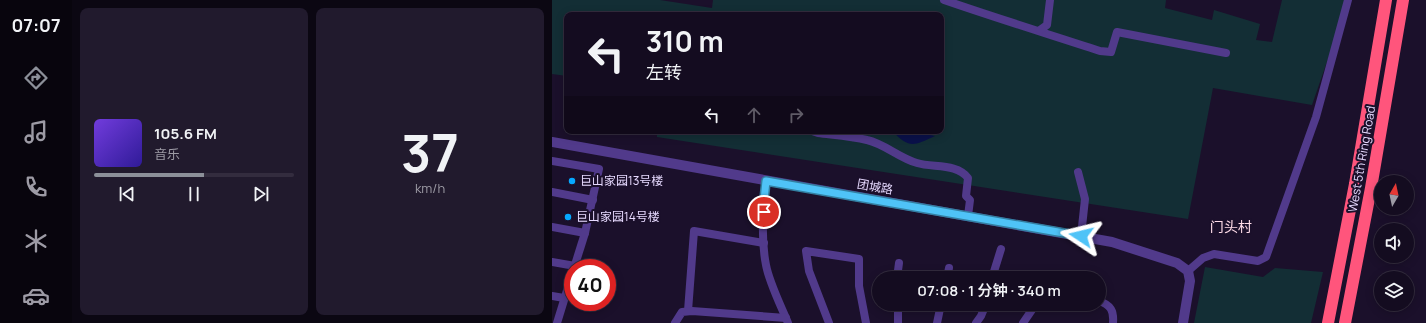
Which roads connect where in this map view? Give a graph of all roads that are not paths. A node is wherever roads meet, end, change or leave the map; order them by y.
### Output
1 (944, 0) edge
2 (1050, 0) edge
3 (1348, 0) edge
4 (1386, 0) edge
5 (1403, 0) edge
6 (1040, 30) junction
7 (1226, 53) dead end
8 (825, 134) edge
9 (552, 142) edge
10 (552, 161) edge
11 (1078, 172) dead end
12 (766, 181) junction
13 (552, 192) edge
14 (593, 200) junction
15 (968, 216) junction
16 (552, 227) edge
17 (585, 233) junction
18 (1081, 236) junction
19 (764, 243) junction
20 (1001, 249) dead end
21 (577, 259) edge
22 (552, 262) edge
23 (899, 263) dead end
24 (564, 265) edge
25 (949, 268) dead end
26 (898, 271) edge
27 (948, 271) edge
28 (994, 271) edge
29 (1188, 271) junction
30 (552, 296) edge
31 (564, 298) joint
32 (1106, 304) edge
33 (688, 311) junction
34 (898, 311) edge
35 (940, 311) edge
36 (983, 311) edge
37 (1031, 311) edge
38 (787, 320) edge
39 (556, 323) edge
40 (675, 323) edge
41 (829, 323) edge
42 (866, 323) edge
43 (898, 323) edge
44 (937, 323) edge
45 (976, 323) edge
46 (1023, 323) edge
47 (1114, 323) edge
48 (1183, 323) edge
49 (1328, 323) edge
50 (1345, 323) edge

1 - 6 street
2 - 6 street
3 - 29 street
4 - 49 highway, West 5th Ring Road
5 - 50 highway, West 5th Ring Road
6 - 7 street
8 - 15 street
9 - 12 street, 团城路
10 - 14 street
11 - 18 street
12 - 15 street, 团城路
12 - 19 street
13 - 14 street
14 - 17 street
15 - 18 street, 团城路
16 - 17 street
17 - 21 street
18 - 29 street, 团城路
19 - 33 street
19 - 38 street
20 - 28 street
22 - 24 street
23 - 26 street
25 - 27 street
29 - 48 street
30 - 31 street
31 - 39 street
32 - 47 street
33 - 38 street
33 - 40 street
34 - 43 street
35 - 44 street
36 - 45 street
37 - 46 street
41 - 42 street

